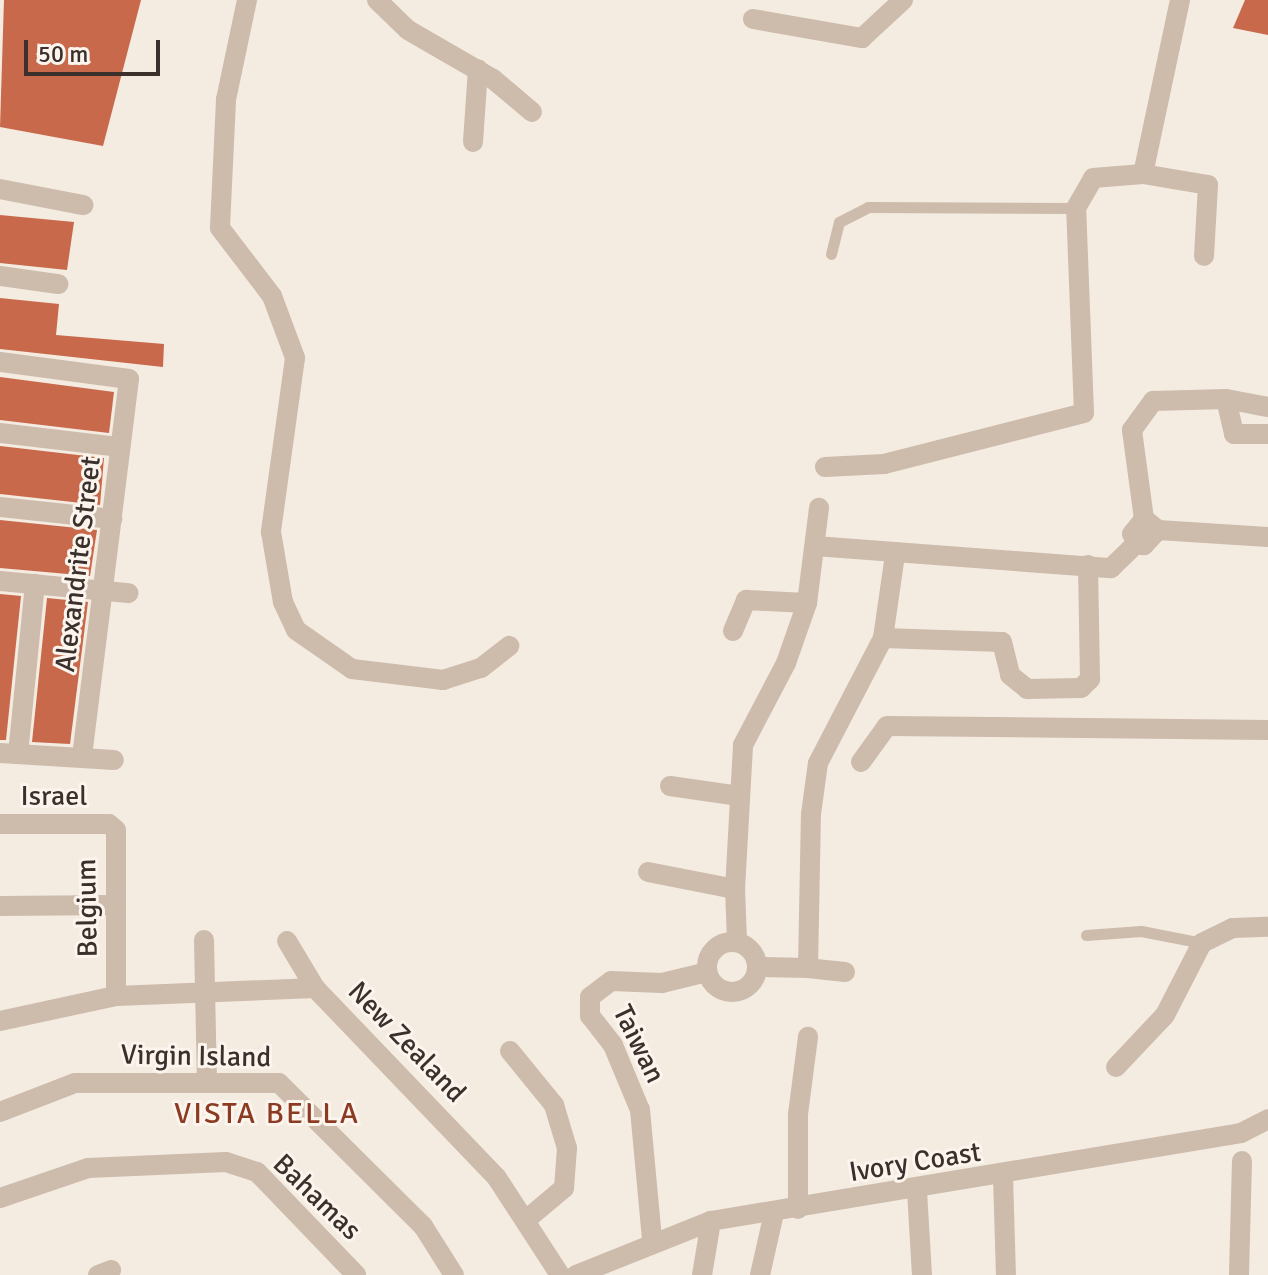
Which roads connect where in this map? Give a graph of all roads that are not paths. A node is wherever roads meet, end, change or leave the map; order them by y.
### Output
1 (247, 0) edge
2 (377, 0) edge
3 (903, 0) edge
4 (1180, 0) edge
5 (753, 19) dead end
6 (478, 69) junction
7 (532, 112) dead end
8 (473, 142) dead end
9 (1143, 174) junction
10 (0, 189) edge
11 (83, 205) dead end
12 (1076, 208) junction
13 (831, 254) dead end
14 (1204, 256) dead end
15 (0, 276) edge
16 (58, 284) dead end
17 (0, 362) edge
18 (1226, 399) junction
19 (1268, 407) edge
20 (0, 433) edge
21 (1268, 434) edge
22 (120, 447) junction
23 (825, 467) dead end
24 (0, 507) edge
25 (819, 508) dead end
26 (112, 519) junction
27 (1151, 524) junction
28 (1268, 537) edge
29 (815, 546) junction
30 (895, 555) junction
31 (1088, 565) junction
32 (0, 581) edge
33 (35, 584) junction
34 (104, 590) junction
35 (128, 593) dead end
36 (807, 603) junction
37 (733, 631) dead end
38 (883, 638) junction
39 (509, 646) dead end
40 (1268, 730) edge
41 (9, 753) edge
42 (82, 755) junction
43 (114, 760) dead end
44 (861, 762) dead end
45 (670, 786) dead end
46 (739, 796) junction
47 (0, 824) edge
48 (109, 824) joint
49 (648, 872) dead end
50 (735, 889) junction
51 (115, 905) junction
52 (0, 906) edge
53 (1268, 927) edge
54 (1086, 935) dead end
55 (204, 940) dead end
56 (287, 941) dead end
57 (737, 942) junction
58 (1202, 943) junction
59 (757, 967) junction
60 (808, 968) junction
61 (707, 972) junction
62 (845, 972) dead end
63 (315, 988) junction
64 (202, 995) junction
65 (116, 996) junction
66 (0, 1021) edge
67 (808, 1037) dead end
68 (510, 1051) dead end
69 (1116, 1067) dead end
70 (207, 1078) junction
71 (0, 1112) edge
72 (1268, 1119) edge
73 (1242, 1161) dead end
74 (1003, 1176) junction
75 (917, 1191) junction
76 (0, 1198) edge
77 (798, 1209) junction
78 (774, 1213) junction
79 (527, 1219) junction
80 (711, 1221) junction
81 (652, 1239) junction
82 (356, 1275) edge
83 (454, 1275) edge
84 (560, 1275) edge
85 (576, 1275) edge
86 (702, 1275) edge
87 (760, 1275) edge
88 (922, 1275) edge
89 (1006, 1275) edge
90 (1239, 1275) edge

1 - 39 street
2 - 6 street
3 - 5 street
4 - 9 street
6 - 7 street
6 - 8 street
9 - 12 street
9 - 14 street
10 - 11 street
12 - 13 lane
12 - 23 street
15 - 16 street
17 - 22 street, Alexandrite Street
18 - 19 street
18 - 21 street
18 - 27 street
20 - 22 street
22 - 26 street, Alexandrite Street
24 - 26 street
25 - 29 street
26 - 34 street, Alexandrite Street
27 - 28 street
27 - 31 street
29 - 30 street
29 - 36 street
30 - 31 street
30 - 38 street
31 - 38 street
32 - 33 street
33 - 34 street
33 - 41 street
34 - 35 street
34 - 42 street, Alexandrite Street
36 - 37 street
36 - 46 street
38 - 60 street
40 - 44 street
41 - 42 street
42 - 43 street
45 - 46 street
46 - 50 street
47 - 48 street, Israel
48 - 51 street, Belgium
49 - 50 street
50 - 57 street
51 - 52 street
51 - 65 street, Belgium
53 - 58 street
54 - 58 lane
55 - 64 street
56 - 63 street
57 - 59 street
57 - 61 street
58 - 69 street
59 - 60 street
59 - 61 street
60 - 62 street
61 - 81 street, Taiwan
63 - 64 street, New Zealand
63 - 79 street, New Zealand
64 - 65 street, New Zealand
64 - 70 street
65 - 66 street, New Zealand
67 - 77 street
68 - 79 street
70 - 71 street, Virgin Island
70 - 83 street, Virgin Island
72 - 74 street, Ivory Coast
73 - 90 street
74 - 75 street, Ivory Coast
74 - 89 street
75 - 77 street, Ivory Coast
75 - 88 street
76 - 82 street, Bahamas
77 - 78 street, Ivory Coast
78 - 80 street, Ivory Coast
78 - 87 street
79 - 84 street, New Zealand
80 - 81 street, Ivory Coast
80 - 86 street
81 - 85 street, Ivory Coast

